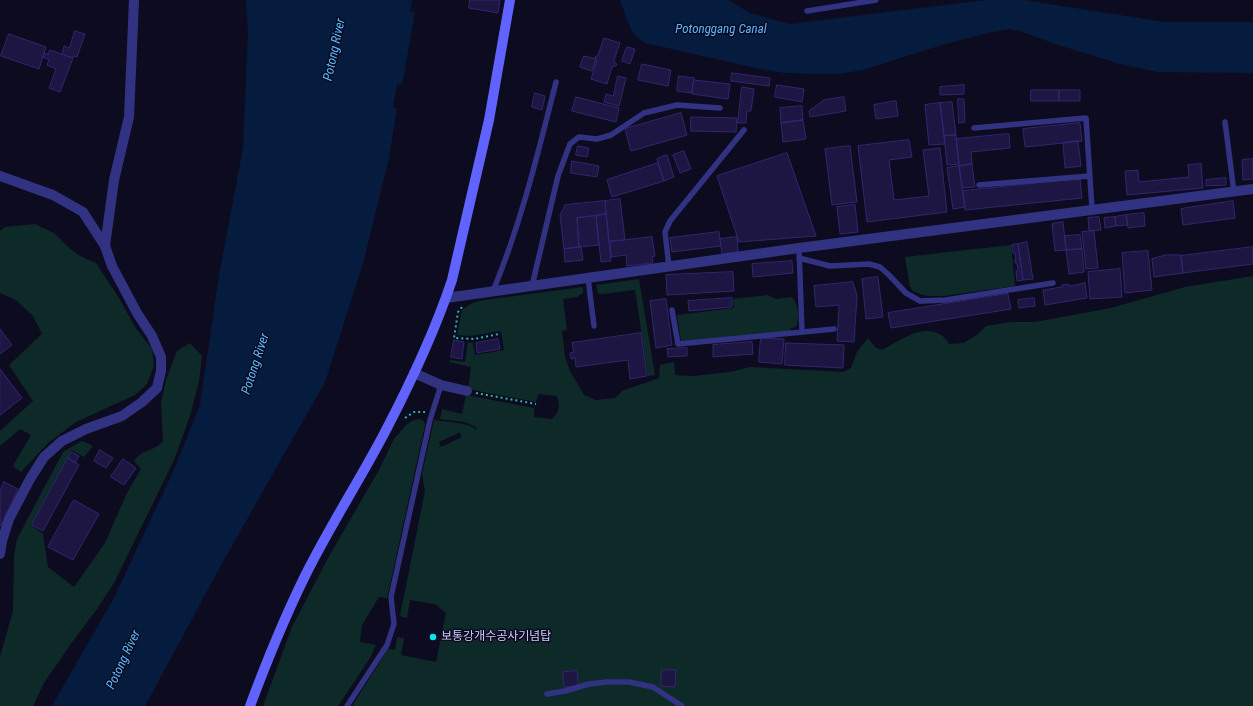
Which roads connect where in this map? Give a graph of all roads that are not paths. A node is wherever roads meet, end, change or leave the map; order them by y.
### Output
1 (134, 0) edge
2 (510, 0) edge
3 (876, 0) edge
4 (808, 11) dead end
5 (556, 82) dead end
6 (720, 108) dead end
7 (1225, 122) dead end
8 (974, 128) dead end
9 (744, 130) dead end
10 (0, 176) edge
11 (1090, 176) junction
12 (979, 185) dead end
13 (1253, 189) edge
14 (1234, 192) junction
15 (1092, 209) junction
16 (105, 246) junction
17 (799, 253) junction
18 (669, 267) junction
19 (588, 278) junction
20 (1054, 283) dead end
21 (532, 286) junction
22 (493, 292) junction
23 (446, 298) junction
24 (672, 310) dead end
25 (594, 326) dead end
26 (834, 329) dead end
27 (802, 332) junction
28 (414, 373) junction
29 (441, 385) junction
30 (467, 391) road end
31 (0, 554) edge
32 (547, 694) dead end
33 (250, 706) edge
34 (347, 706) edge
35 (682, 706) edge

1 - 16 street
2 - 23 main road
3 - 4 lane
5 - 22 lane
6 - 21 lane
7 - 14 lane
8 - 11 lane
9 - 18 lane
10 - 16 street
11 - 12 lane
11 - 15 lane
13 - 14 street
14 - 15 street
15 - 17 street
16 - 31 street
17 - 18 street
17 - 20 lane
17 - 27 lane
18 - 19 street
19 - 21 street
19 - 25 lane
21 - 22 street
22 - 23 street
23 - 28 main road
24 - 27 lane
26 - 27 lane
28 - 29 street
28 - 33 main road
29 - 30 street
29 - 34 lane
32 - 35 lane

